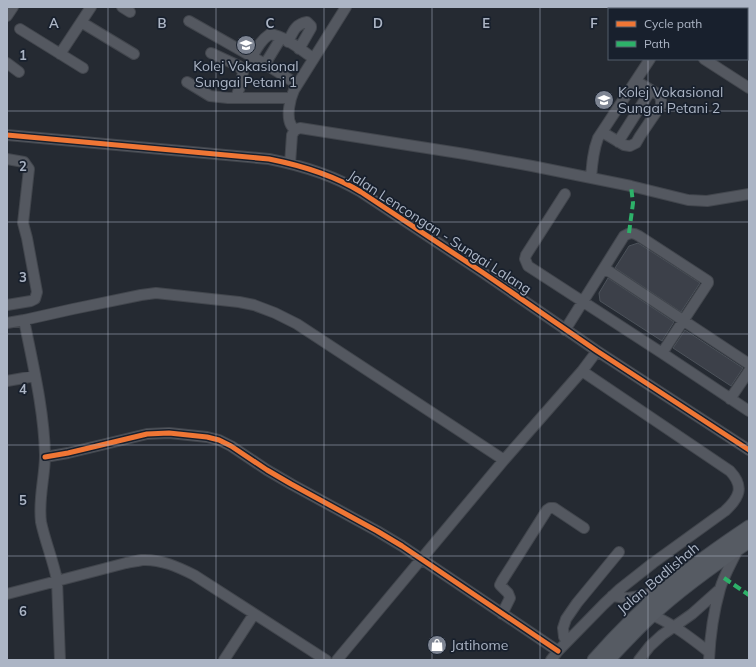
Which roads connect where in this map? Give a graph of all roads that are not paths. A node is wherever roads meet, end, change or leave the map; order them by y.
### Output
1 (346, 7) edge
2 (87, 8) edge
3 (188, 21) dead end
4 (81, 22) junction
5 (20, 29) dead end
6 (284, 40) junction
7 (299, 49) junction
8 (211, 53) dead end
9 (60, 54) junction
10 (134, 54) dead end
11 (252, 57) junction
12 (313, 58) junction
13 (649, 60) edge
14 (706, 60) edge
15 (7, 63) edge
16 (265, 64) junction
17 (82, 68) dead end
18 (20, 72) dead end
19 (636, 81) junction
20 (187, 82) dead end
21 (297, 84) junction
22 (749, 88) edge
23 (651, 90) junction
24 (236, 98) junction
25 (290, 98) junction
26 (295, 130) junction
27 (602, 132) junction
28 (8, 136) edge
29 (618, 142) junction
30 (7, 159) edge
31 (290, 164) junction
32 (590, 178) junction
33 (565, 194) dead end
34 (749, 194) edge
35 (604, 268) junction
36 (583, 302) junction
37 (7, 305) edge
38 (24, 320) junction
39 (684, 321) junction
40 (7, 323) edge
41 (565, 330) junction
42 (597, 351) junction
43 (662, 353) junction
44 (749, 364) edge
45 (582, 371) junction
46 (749, 371) edge
47 (35, 376) junction
48 (7, 381) edge
49 (730, 399) junction
50 (749, 411) edge
51 (749, 450) edge
52 (45, 457) junction
53 (504, 460) junction
54 (749, 526) edge
55 (584, 528) dead end
56 (744, 544) edge
57 (619, 552) dead end
58 (421, 560) junction
59 (57, 580) junction
60 (670, 585) junction
61 (720, 589) junction
62 (7, 594) edge
63 (612, 596) junction
64 (254, 614) junction
65 (502, 614) junction
66 (652, 615) junction
67 (673, 626) junction
68 (567, 641) junction
69 (558, 651) junction
70 (709, 656) edge
71 (60, 660) edge
72 (224, 660) edge
73 (326, 660) edge
74 (337, 660) edge
75 (551, 660) edge
76 (594, 660) edge
77 (608, 660) edge
78 (639, 660) edge

1 - 12 street
2 - 4 street
3 - 11 street
4 - 9 street
4 - 10 street
5 - 9 street
6 - 7 street
6 - 7 street
6 - 11 street
6 - 16 street
7 - 12 street
8 - 24 street
9 - 17 street
11 - 16 street
12 - 21 street
13 - 19 street
14 - 22 street
15 - 18 street
16 - 21 street
19 - 23 street
19 - 27 street
20 - 24 street
21 - 25 street
23 - 29 street
23 - 29 street
24 - 25 street
25 - 26 street
26 - 31 street
26 - 32 street
27 - 29 street
27 - 32 street
28 - 31 street, Jalan Lencongan - Sungai Lalang
30 - 37 street
31 - 41 street, Jalan Lencongan - Sungai Lalang
32 - 34 street
33 - 36 street
35 - 36 street
35 - 39 street
35 - 39 street
36 - 41 street
36 - 43 street
38 - 40 street
38 - 47 street
38 - 53 street
39 - 43 street
39 - 44 street
41 - 42 street, Jalan Lencongan - Sungai Lalang
42 - 45 street
42 - 51 street, Jalan Lencongan - Sungai Lalang
43 - 49 street
45 - 53 street
45 - 63 street
46 - 49 street
47 - 48 street
47 - 52 street
49 - 50 street
52 - 58 street
52 - 59 street
53 - 58 street
54 - 60 main road, Jalan Badlishah
55 - 65 street
56 - 61 street
56 - 66 main road, Jalan Badlishah
57 - 68 street
58 - 65 street
58 - 74 street
59 - 62 street
59 - 64 street
59 - 71 street
60 - 63 street
60 - 76 main road, Jalan Badlishah
61 - 67 street
61 - 70 street
63 - 68 street
64 - 72 street
64 - 73 street
65 - 69 street
66 - 67 street
66 - 77 main road, Jalan Badlishah
67 - 70 street
67 - 78 street
68 - 69 street
69 - 75 street

